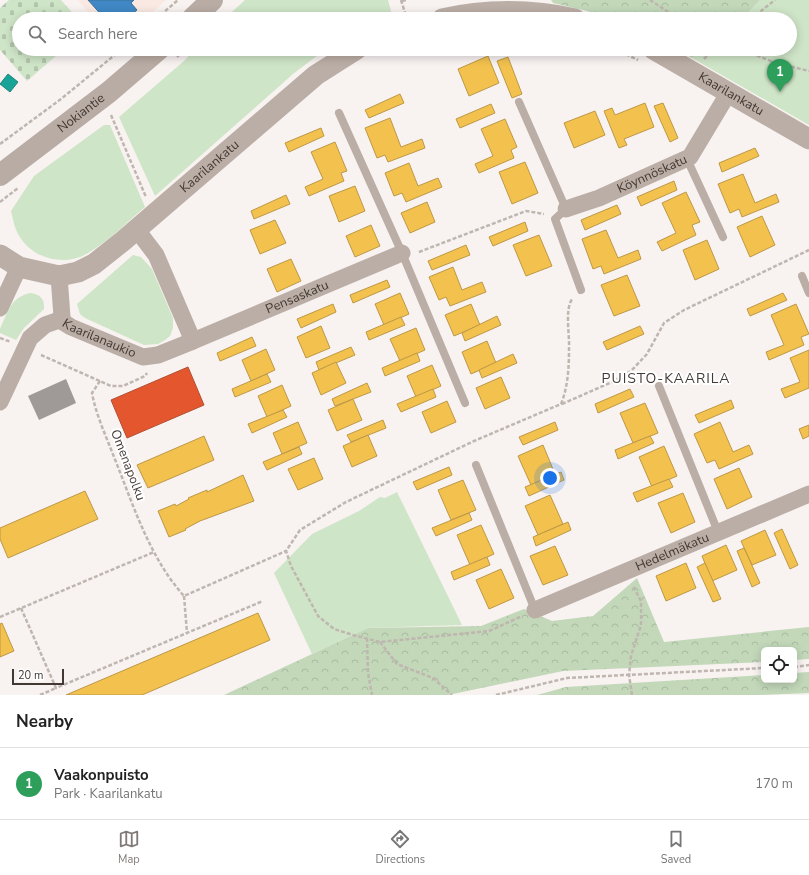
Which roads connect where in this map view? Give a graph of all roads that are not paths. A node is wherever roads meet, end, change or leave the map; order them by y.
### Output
1 (212, 0) edge
2 (199, 12) edge
3 (151, 56) edge
4 (346, 56) edge
5 (665, 56) edge
6 (729, 92) junction
7 (520, 102) dead end
8 (339, 113) dead end
9 (809, 139) edge
10 (687, 159) junction
11 (0, 174) edge
12 (566, 209) junction
13 (137, 230) junction
14 (723, 237) dead end
15 (402, 253) junction
16 (0, 255) edge
17 (19, 267) junction
18 (59, 276) junction
19 (802, 276) dead end
20 (581, 290) road end
21 (809, 292) edge
22 (0, 308) edge
23 (62, 319) junction
24 (193, 341) junction
25 (658, 386) dead end
26 (0, 402) edge
27 (465, 403) dead end
28 (476, 465) dead end
29 (809, 494) edge
30 (718, 532) junction
31 (535, 610) joint

1 - 2 main road
3 - 11 main road, Nokiantie
4 - 13 street, Kaarilankatu
5 - 6 street, Kaarilankatu
6 - 9 street, Kaarilankatu
6 - 10 street, Köynnöskatu
7 - 12 lane
8 - 15 lane
10 - 12 street, Köynnöskatu
10 - 14 lane
12 - 20 lane
13 - 18 street, Kaarilankatu
13 - 24 street
15 - 24 street, Pensaskatu
15 - 27 lane
16 - 17 street
17 - 18 street
17 - 22 street
18 - 23 street, Kaarilanaukio
19 - 21 lane
23 - 24 street, Kaarilanaukio
23 - 26 street
25 - 30 lane
28 - 31 lane
29 - 30 street, Hedelmäkatu
30 - 31 street, Hedelmäkatu

